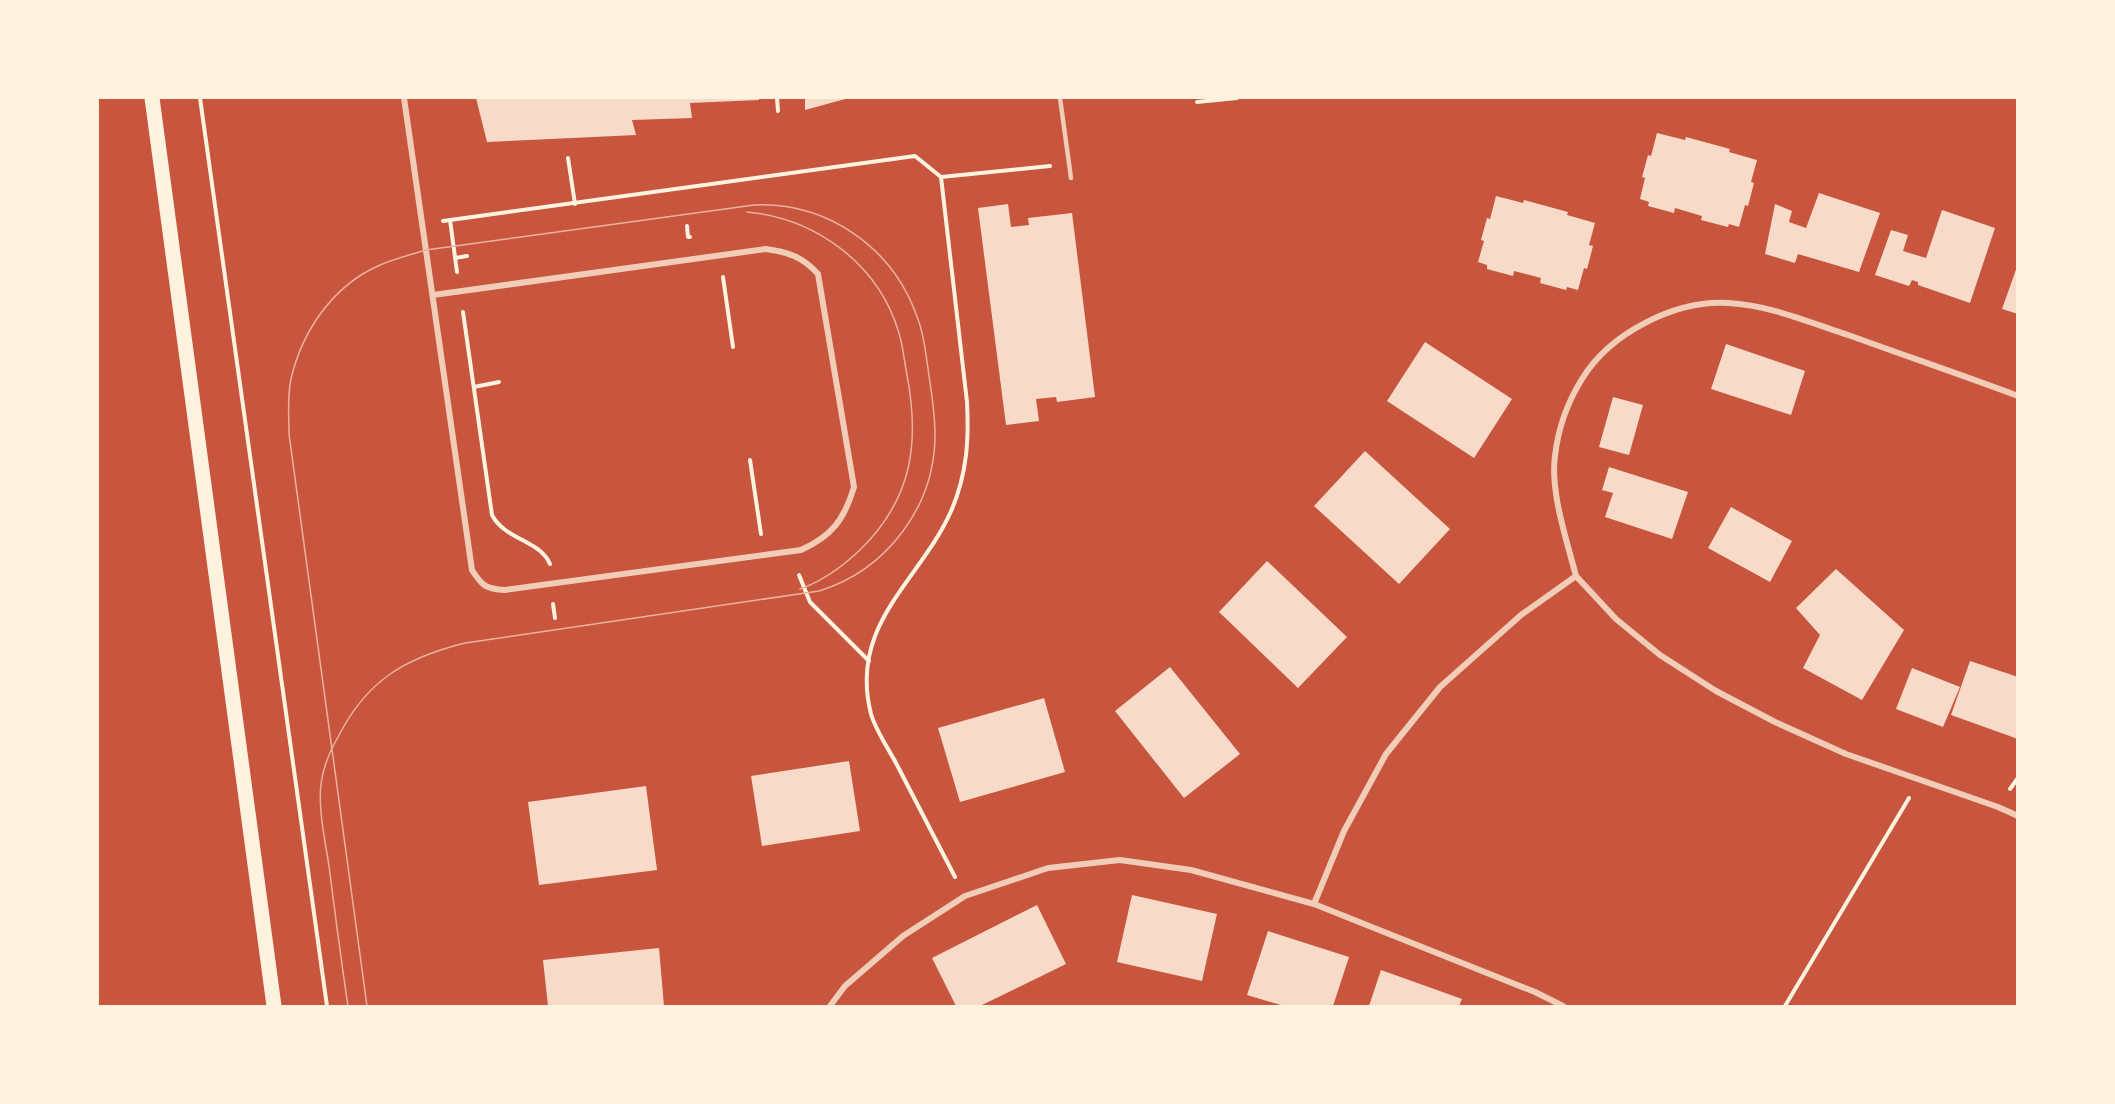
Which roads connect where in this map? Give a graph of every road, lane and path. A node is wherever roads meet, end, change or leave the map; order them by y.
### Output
1 (152, 98) edge
2 (200, 98) edge
3 (404, 98) edge
4 (777, 98) edge
5 (1060, 98) edge
6 (1237, 98) edge
7 (1197, 102) dead end
8 (778, 111) dead end
9 (568, 158) dead end
10 (1069, 164) junction
11 (941, 177) junction
12 (1071, 178) dead end
13 (575, 204) junction
14 (450, 220) junction
15 (422, 224) junction
16 (467, 256) dead end
17 (455, 258) junction
18 (460, 291) junction
19 (433, 295) junction
20 (499, 382) dead end
21 (474, 387) junction
22 (2018, 396) edge
23 (750, 460) dead end
24 (764, 555) junction
25 (799, 575) dead end
26 (1576, 576) junction
27 (552, 583) junction
28 (555, 618) dead end
29 (869, 662) junction
30 (1920, 780) junction
31 (2018, 816) edge
32 (965, 896) junction
33 (1314, 904) junction
34 (274, 1006) edge
35 (327, 1006) edge
36 (830, 1006) edge
37 (1563, 1006) edge
38 (1785, 1006) edge

1 - 34 main road
2 - 35 path
3 - 15 street
4 - 8 path
5 - 10 lane
6 - 7 path
9 - 13 path
10 - 11 path
10 - 12 lane
11 - 13 path
11 - 29 path
13 - 14 path
14 - 15 path
14 - 17 path
15 - 19 street
16 - 17 path
17 - 18 path
18 - 19 street
18 - 21 path
18 - 24 street
19 - 27 street
20 - 21 path
21 - 27 path
22 - 26 street
23 - 24 path
24 - 27 street
25 - 29 path
26 - 30 street
26 - 33 street
27 - 28 path
29 - 32 path
30 - 31 street
30 - 38 path
32 - 33 street
32 - 36 street
33 - 37 street

